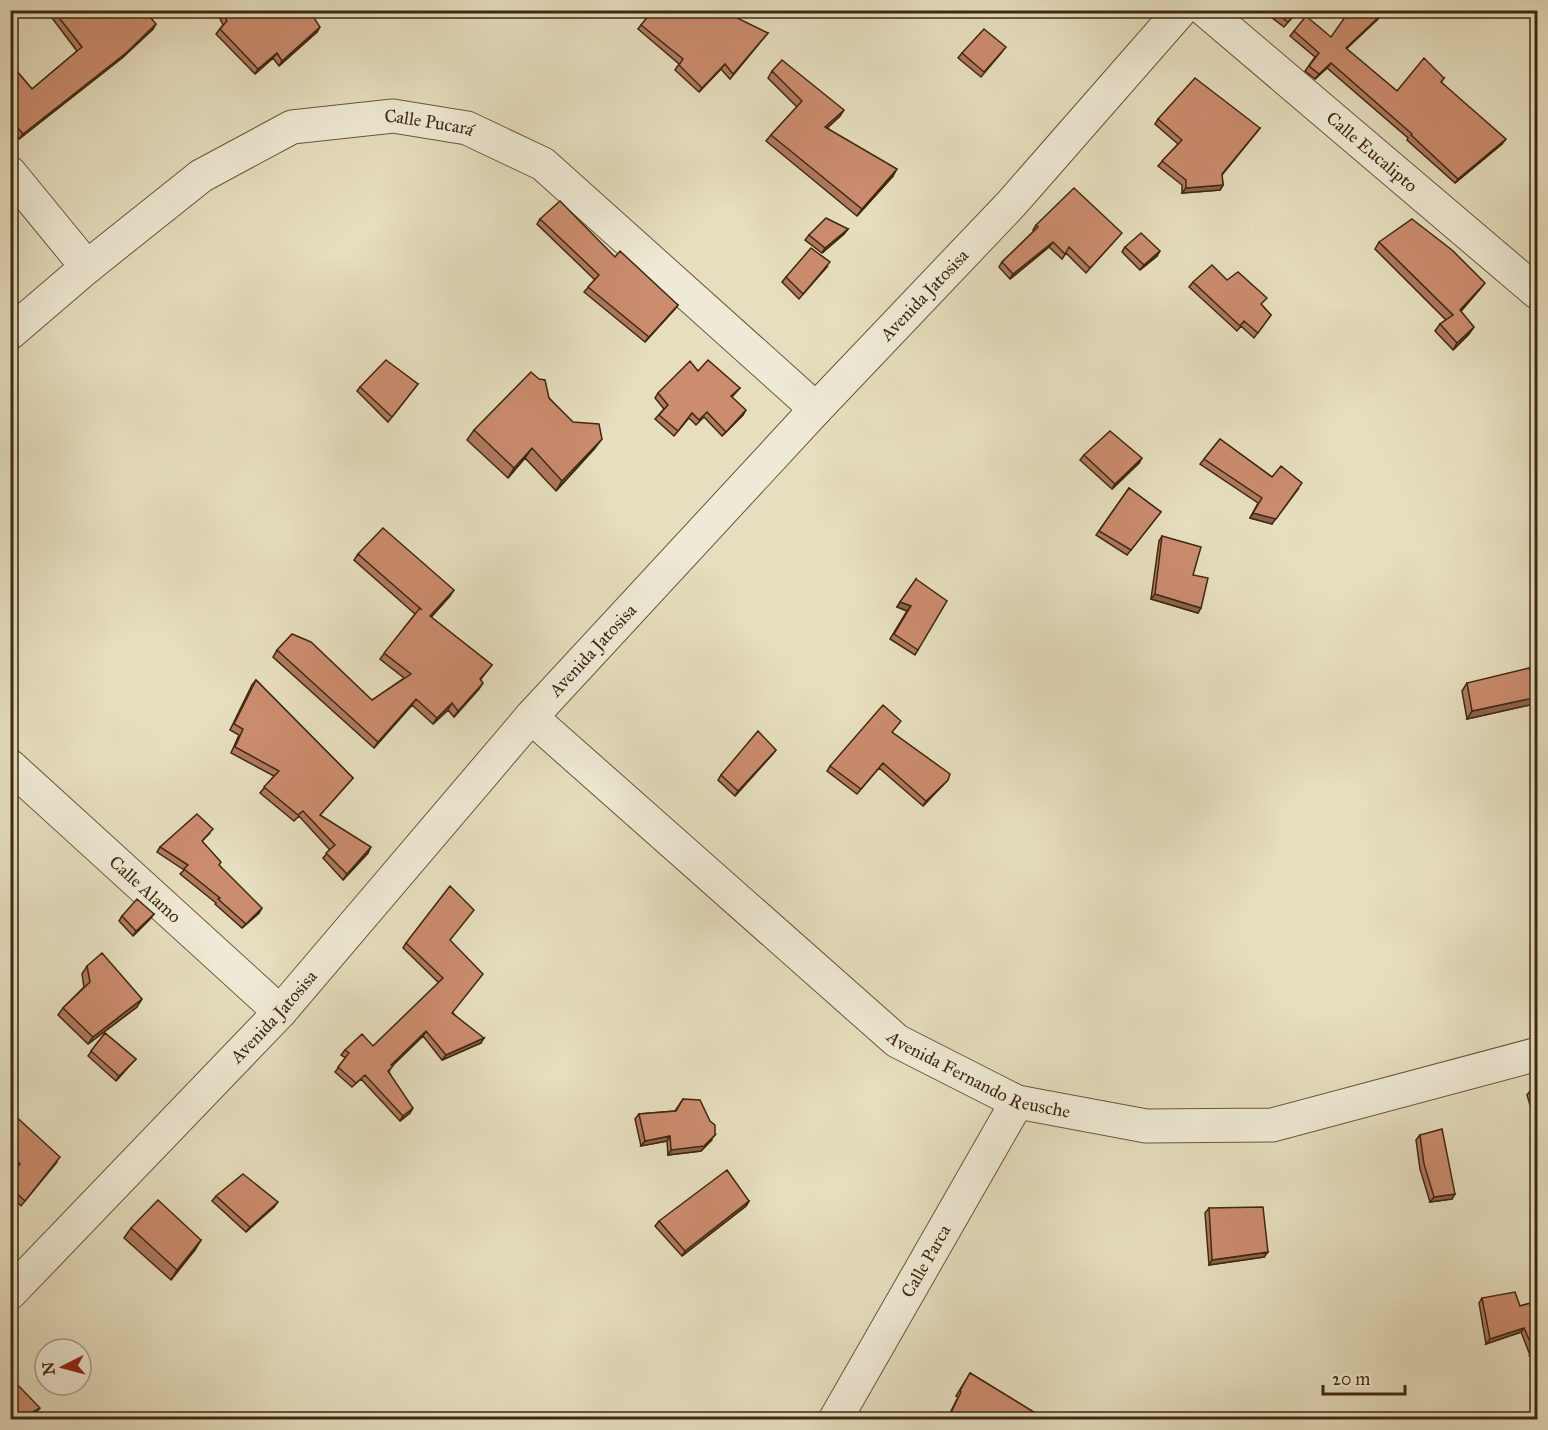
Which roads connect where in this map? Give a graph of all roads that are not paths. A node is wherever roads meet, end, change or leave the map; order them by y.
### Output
1 (1181, 10) edge
2 (1205, 10) edge
3 (10, 173) edge
4 (87, 267) junction
5 (1538, 293) edge
6 (10, 333) edge
7 (816, 409) junction
8 (531, 717) junction
9 (10, 766) edge
10 (280, 1012) junction
11 (1538, 1054) edge
12 (1017, 1101) junction
13 (10, 1293) edge
14 (835, 1419) edge

1 - 7 street, Avenida Jatosisa
2 - 5 street, Calle Eucalipto
3 - 4 street
4 - 6 street, Calle Pucará
4 - 7 street, Calle Pucará
7 - 8 street, Avenida Jatosisa
8 - 10 street, Avenida Jatosisa
8 - 12 street, Avenida Fernando Reusche
9 - 10 street, Calle Alamo
10 - 13 street, Avenida Jatosisa
11 - 12 street, Avenida Fernando Reusche
12 - 14 street, Calle Parca

